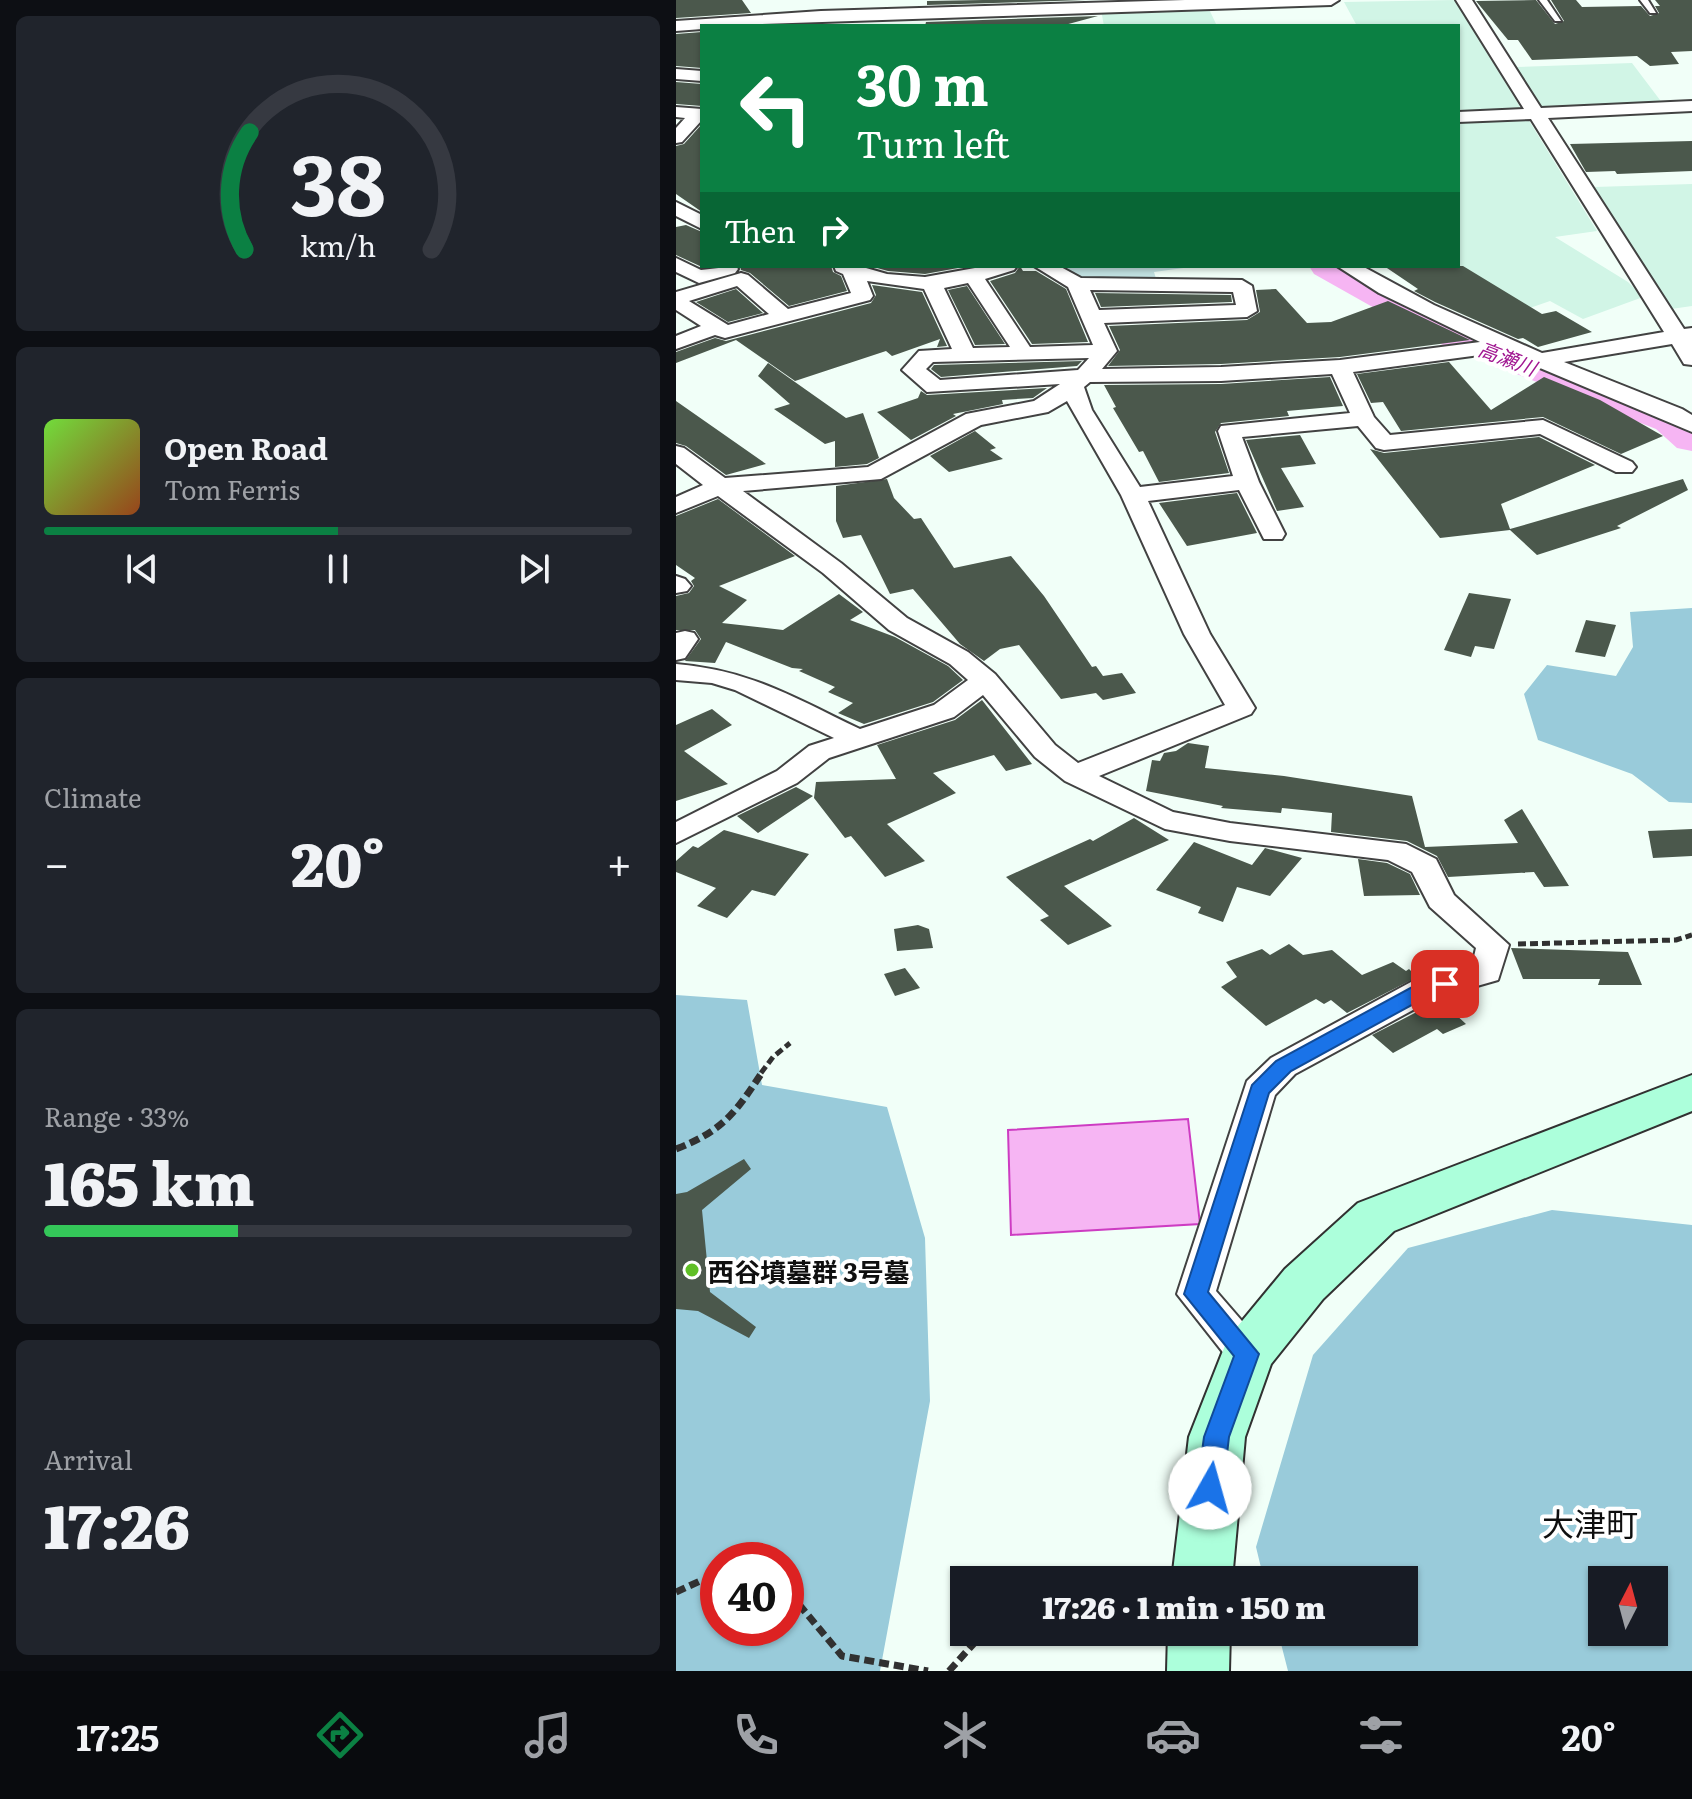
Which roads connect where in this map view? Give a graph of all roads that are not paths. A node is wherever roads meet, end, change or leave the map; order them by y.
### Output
1 (783, 0) edge
2 (1331, 0) edge
3 (1464, 0) edge
4 (1543, 0) edge
5 (1644, 0) edge
6 (978, 7) edge
7 (1093, 7) junction
8 (1653, 11) dead end
9 (821, 16) junction
10 (1558, 19) dead end
11 (700, 24) edge
12 (705, 24) edge
13 (1019, 24) edge
14 (1081, 24) edge
15 (676, 26) edge
16 (676, 74) edge
17 (700, 76) edge
18 (1683, 106) edge
19 (676, 112) edge
20 (1538, 113) junction
21 (1460, 117) edge
22 (1692, 130) edge
23 (676, 138) edge
24 (676, 208) edge
25 (700, 222) edge
26 (676, 264) edge
27 (730, 268) edge
28 (847, 268) edge
29 (1000, 268) edge
30 (1048, 268) edge
31 (1350, 268) edge
32 (973, 276) junction
33 (1077, 284) junction
34 (932, 285) junction
35 (676, 300) edge
36 (785, 317) junction
37 (1091, 317) junction
38 (717, 327) junction
39 (1686, 335) edge
40 (676, 343) edge
41 (1504, 345) junction
42 (1106, 351) junction
43 (1024, 353) junction
44 (966, 355) junction
45 (1692, 359) edge
46 (1539, 360) junction
47 (1340, 367) junction
48 (1078, 380) junction
49 (1686, 413) edge
50 (1364, 419) junction
51 (676, 453) edge
52 (1624, 467) dead end
53 (1247, 482) junction
54 (720, 486) junction
55 (1133, 495) junction
56 (676, 506) edge
57 (1273, 534) dead end
58 (676, 672) edge
59 (985, 680) junction
60 (856, 738) junction
61 (1075, 775) junction
62 (676, 834) edge
63 (1692, 1092) edge
64 (1247, 1354) junction
65 (1203, 1566) edge
66 (1199, 1646) edge
67 (1198, 1671) edge

1 - 9 street
2 - 7 street
3 - 20 street
4 - 10 lane
5 - 8 lane
6 - 7 street
6 - 9 street
6 - 13 street
7 - 14 street
9 - 12 street
11 - 15 street
16 - 17 street
18 - 20 street
18 - 22 street
19 - 23 street
20 - 21 street
20 - 39 street
24 - 25 street
26 - 27 street
28 - 34 street
28 - 36 street
29 - 32 street
30 - 33 street
31 - 41 street
32 - 34 street
32 - 43 street
33 - 37 street
33 - 37 street
34 - 44 street
35 - 36 street
35 - 38 street
36 - 38 street
37 - 42 street
38 - 40 street
39 - 45 street
39 - 46 street
41 - 46 street
41 - 47 street
42 - 43 street
42 - 48 street
43 - 44 street
44 - 48 street
46 - 49 street
47 - 48 street
47 - 50 street
48 - 54 street
48 - 55 street
50 - 52 street
50 - 53 street
51 - 54 street
53 - 55 street
53 - 57 street
54 - 56 street
54 - 59 street
55 - 61 street
58 - 60 street
59 - 60 street
59 - 61 street
60 - 62 street
61 - 64 street
63 - 64 street
64 - 65 street
66 - 67 street

